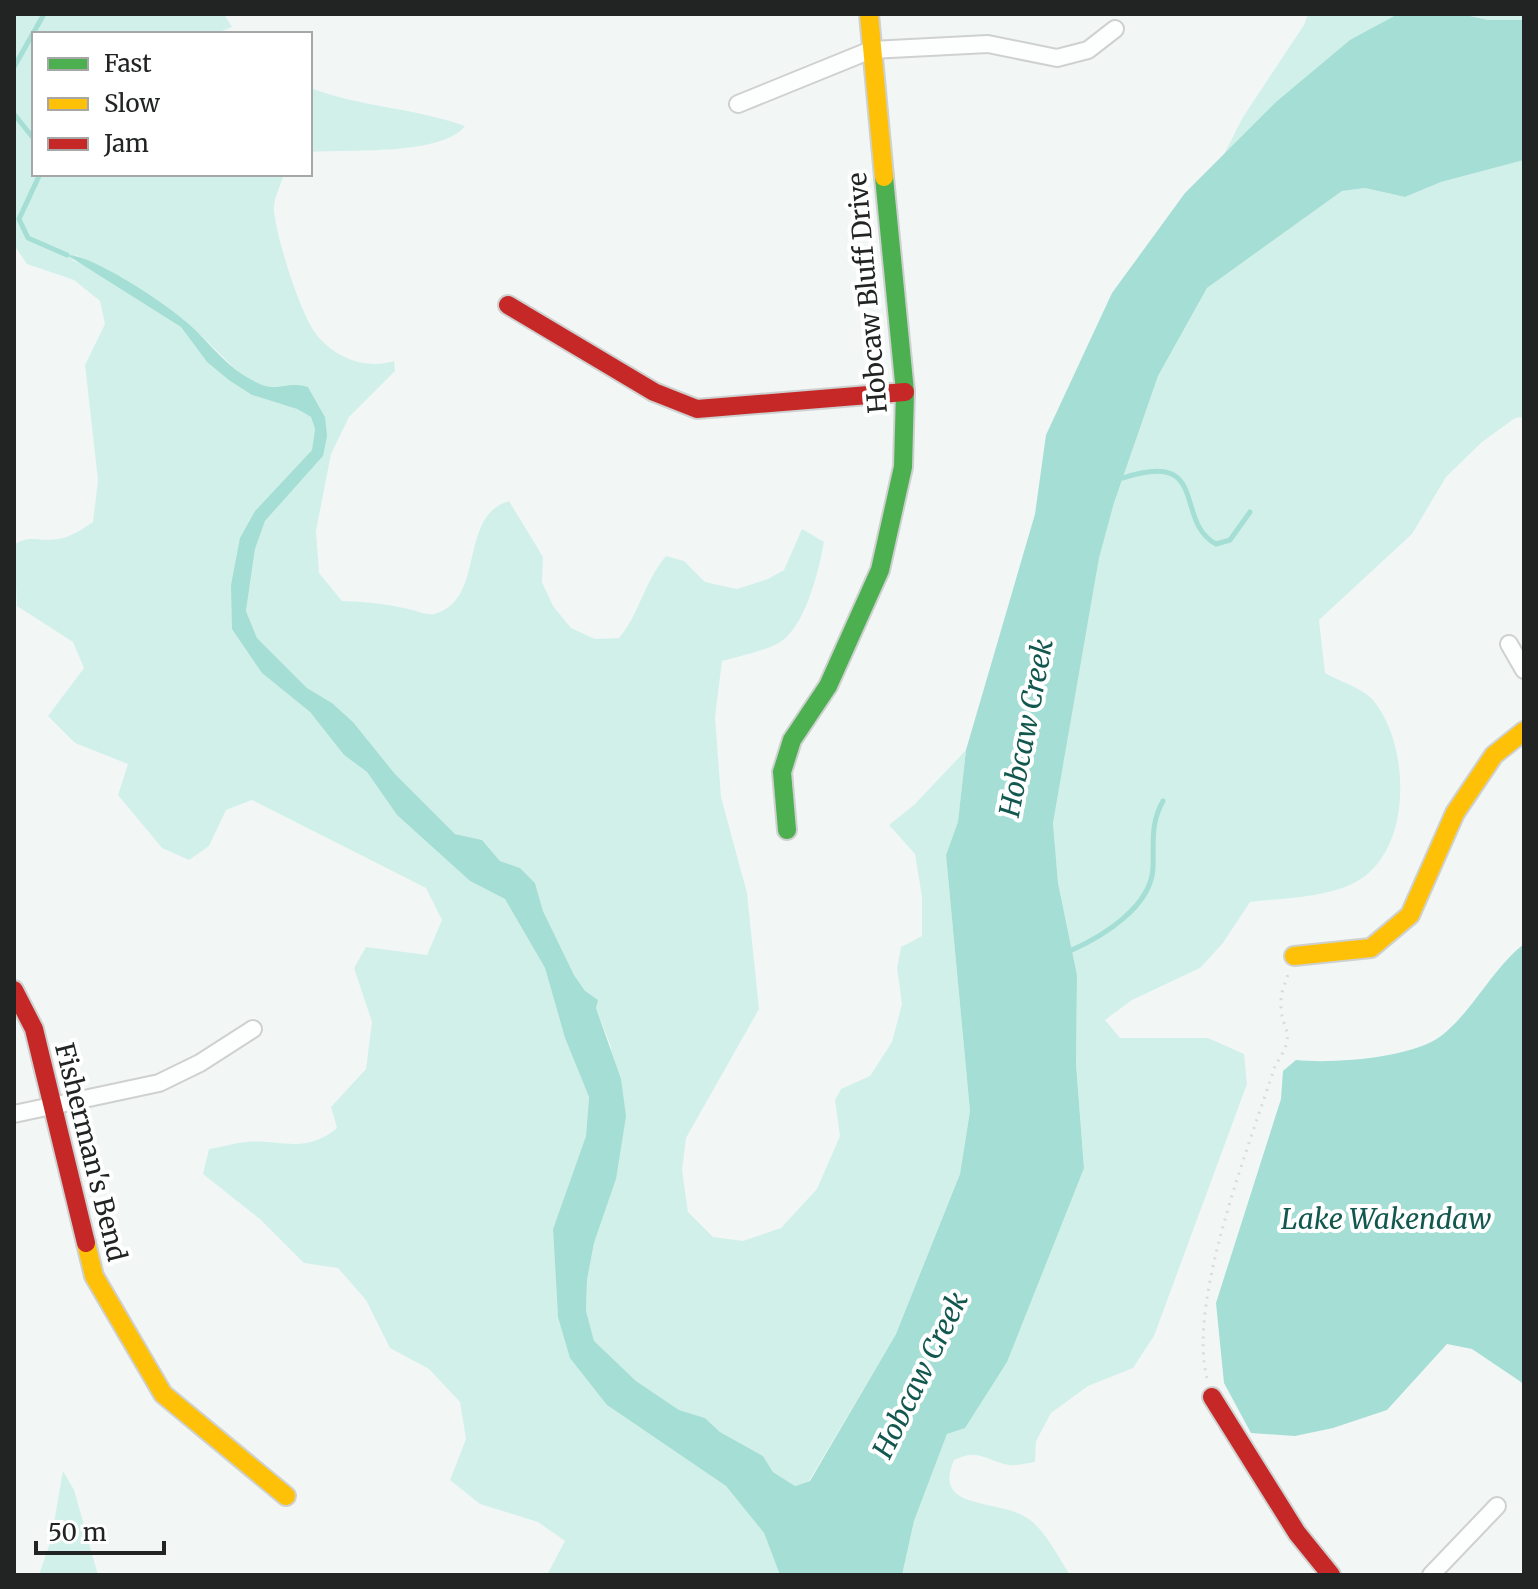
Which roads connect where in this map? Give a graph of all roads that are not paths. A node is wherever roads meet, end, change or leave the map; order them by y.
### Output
1 (869, 14) edge
2 (1115, 29) dead end
3 (871, 50) junction
4 (738, 104) dead end
5 (508, 305) dead end
6 (905, 392) junction
7 (1509, 644) dead end
8 (1524, 670) edge
9 (1524, 731) edge
10 (787, 830) dead end
11 (1294, 956) road end
12 (14, 990) edge
13 (253, 1029) dead end
14 (53, 1107) junction
15 (14, 1114) edge
16 (1212, 1397) road end
17 (286, 1496) dead end
18 (1497, 1506) dead end
19 (1331, 1575) edge
20 (1431, 1575) edge

1 - 3 street, Hobcaw Bluff Drive
2 - 3 street
3 - 4 street
3 - 6 street, Hobcaw Bluff Drive
5 - 6 street
6 - 10 street, Hobcaw Bluff Drive
7 - 8 street
9 - 11 street
12 - 14 street, Fisherman's Bend
13 - 14 street
14 - 15 street
14 - 17 street, Fisherman's Bend
16 - 19 street
18 - 20 street

